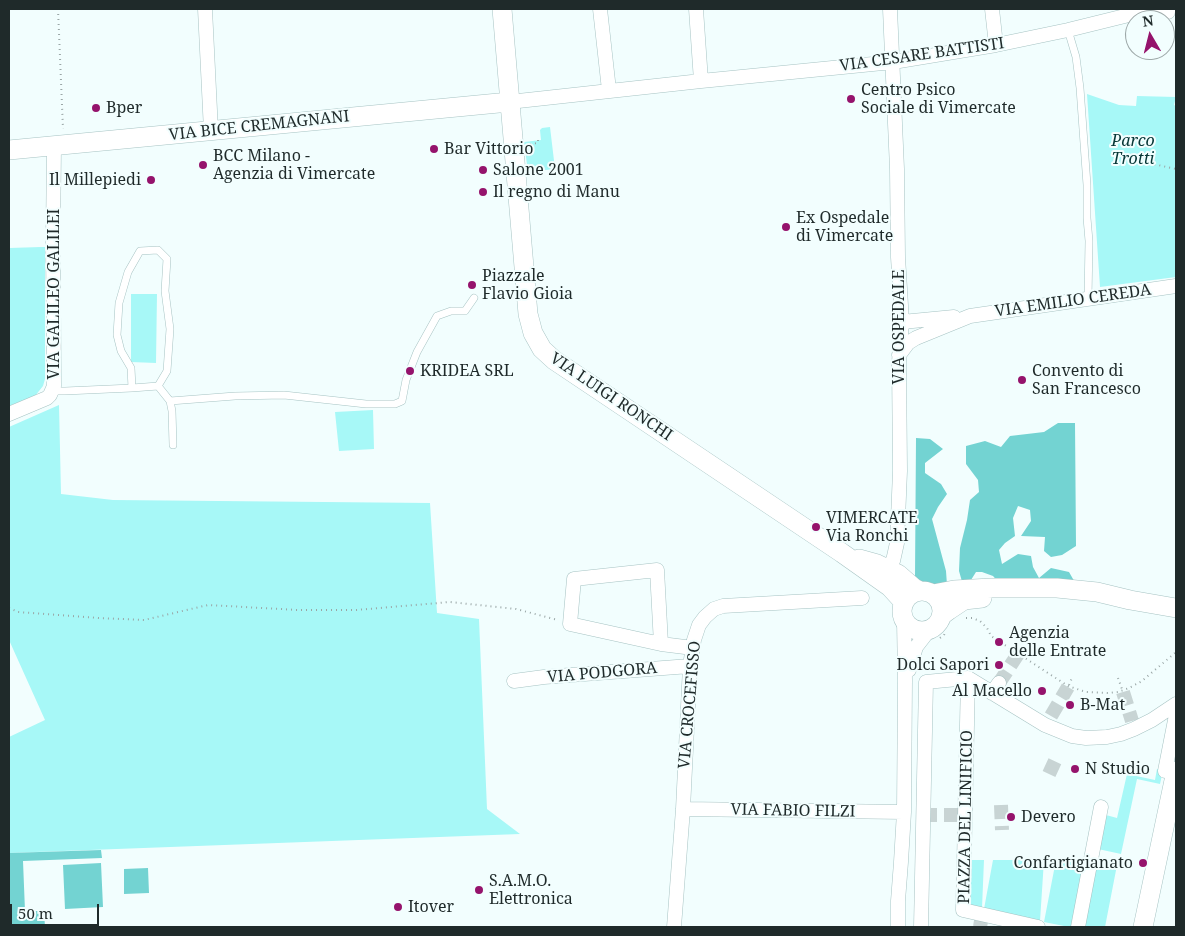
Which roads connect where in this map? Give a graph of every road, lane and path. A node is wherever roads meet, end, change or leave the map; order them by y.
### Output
1 (58, 9) edge
2 (205, 9) edge
3 (502, 9) edge
4 (600, 9) edge
5 (696, 9) edge
6 (890, 9) edge
7 (992, 9) edge
8 (1125, 14) edge
9 (1068, 30) junction
10 (996, 45) junction
11 (893, 62) junction
12 (701, 81) junction
13 (609, 90) junction
14 (509, 102) junction
15 (210, 131) junction
16 (538, 140) dead end
17 (525, 144) dead end
18 (59, 145) junction
19 (9, 150) edge
20 (1130, 159) dead end
21 (1176, 169) edge
22 (1176, 286) edge
23 (1086, 294) junction
24 (474, 298) dead end
25 (970, 316) junction
26 (902, 322) junction
27 (900, 355) junction
28 (158, 386) junction
29 (132, 388) junction
30 (53, 391) junction
31 (170, 401) junction
32 (9, 414) edge
33 (173, 445) dead end
34 (842, 552) junction
35 (885, 567) junction
36 (890, 587) junction
37 (862, 598) dead end
38 (915, 602) junction
39 (9, 608) edge
40 (1176, 608) edge
41 (1176, 617) edge
42 (963, 618) dead end
43 (570, 624) junction
44 (939, 628) junction
45 (661, 644) junction
46 (693, 648) junction
47 (1176, 652) edge
48 (690, 666) junction
49 (968, 678) junction
50 (1072, 678) dead end
51 (1118, 678) dead end
52 (906, 680) junction
53 (514, 681) dead end
54 (1068, 686) junction
55 (1123, 691) junction
56 (1176, 704) edge
57 (1176, 715) edge
58 (1171, 771) edge
59 (1101, 807) dead end
60 (683, 809) junction
61 (904, 812) junction
62 (902, 862) junction
63 (674, 927) edge
64 (898, 927) edge
65 (905, 927) edge
66 (921, 927) edge
67 (1038, 927) edge
68 (1078, 927) edge
69 (1143, 927) edge

1 - 18 path
2 - 15 street
3 - 14 street, VIA LUIGI RONCHI
4 - 13 street
5 - 12 street
6 - 11 street, VIA OSPEDALE
7 - 10 street
8 - 9 street, VIA CESARE BATTISTI
9 - 10 street, VIA CESARE BATTISTI
9 - 23 lane
10 - 11 street, VIA CESARE BATTISTI
11 - 12 street, VIA CESARE BATTISTI
11 - 26 street, VIA OSPEDALE
12 - 13 street, VIA CESARE BATTISTI
13 - 14 street, VIA CESARE BATTISTI
14 - 15 street, VIA BICE CREMAGNANI
14 - 34 street, VIA LUIGI RONCHI
15 - 18 street, VIA BICE CREMAGNANI
16 - 17 path
18 - 19 street, VIA BICE CREMAGNANI
18 - 30 street, VIA GALILEO GALILEI
20 - 21 path
22 - 23 street, VIA EMILIO CEREDA
23 - 25 street, VIA EMILIO CEREDA
24 - 31 lane
25 - 26 street, VIA EMILIO CEREDA
25 - 27 street, VIA EMILIO CEREDA
26 - 27 street, VIA OSPEDALE
27 - 35 street, VIA OSPEDALE
28 - 29 lane
28 - 29 lane
28 - 31 lane
29 - 30 lane
30 - 32 street, VIA GALILEO GALILEI
31 - 33 lane
34 - 35 street, VIA LUIGI RONCHI
34 - 36 street, VIA LUIGI RONCHI
35 - 36 street
35 - 38 street, VIA LUIGI RONCHI
36 - 38 street, VIA LUIGI RONCHI
37 - 46 street, VIA CROCEFISSO
38 - 40 street
38 - 44 street
38 - 44 street
38 - 52 street
39 - 43 path
41 - 44 street
42 - 54 path
43 - 45 street
43 - 45 street
44 - 52 street
45 - 46 street
46 - 48 street, VIA CROCEFISSO
47 - 55 path
48 - 53 street, VIA PODGORA
48 - 60 street, VIA CROCEFISSO
49 - 56 street
49 - 66 street
49 - 67 street, PIAZZA DEL LINIFICIO
50 - 54 path
51 - 55 path
52 - 61 street
54 - 55 path
57 - 58 street
58 - 69 street
59 - 68 street
60 - 61 street, VIA FABIO FILZI
60 - 63 street, VIA CROCEFISSO
61 - 62 street
62 - 64 street
62 - 65 street

